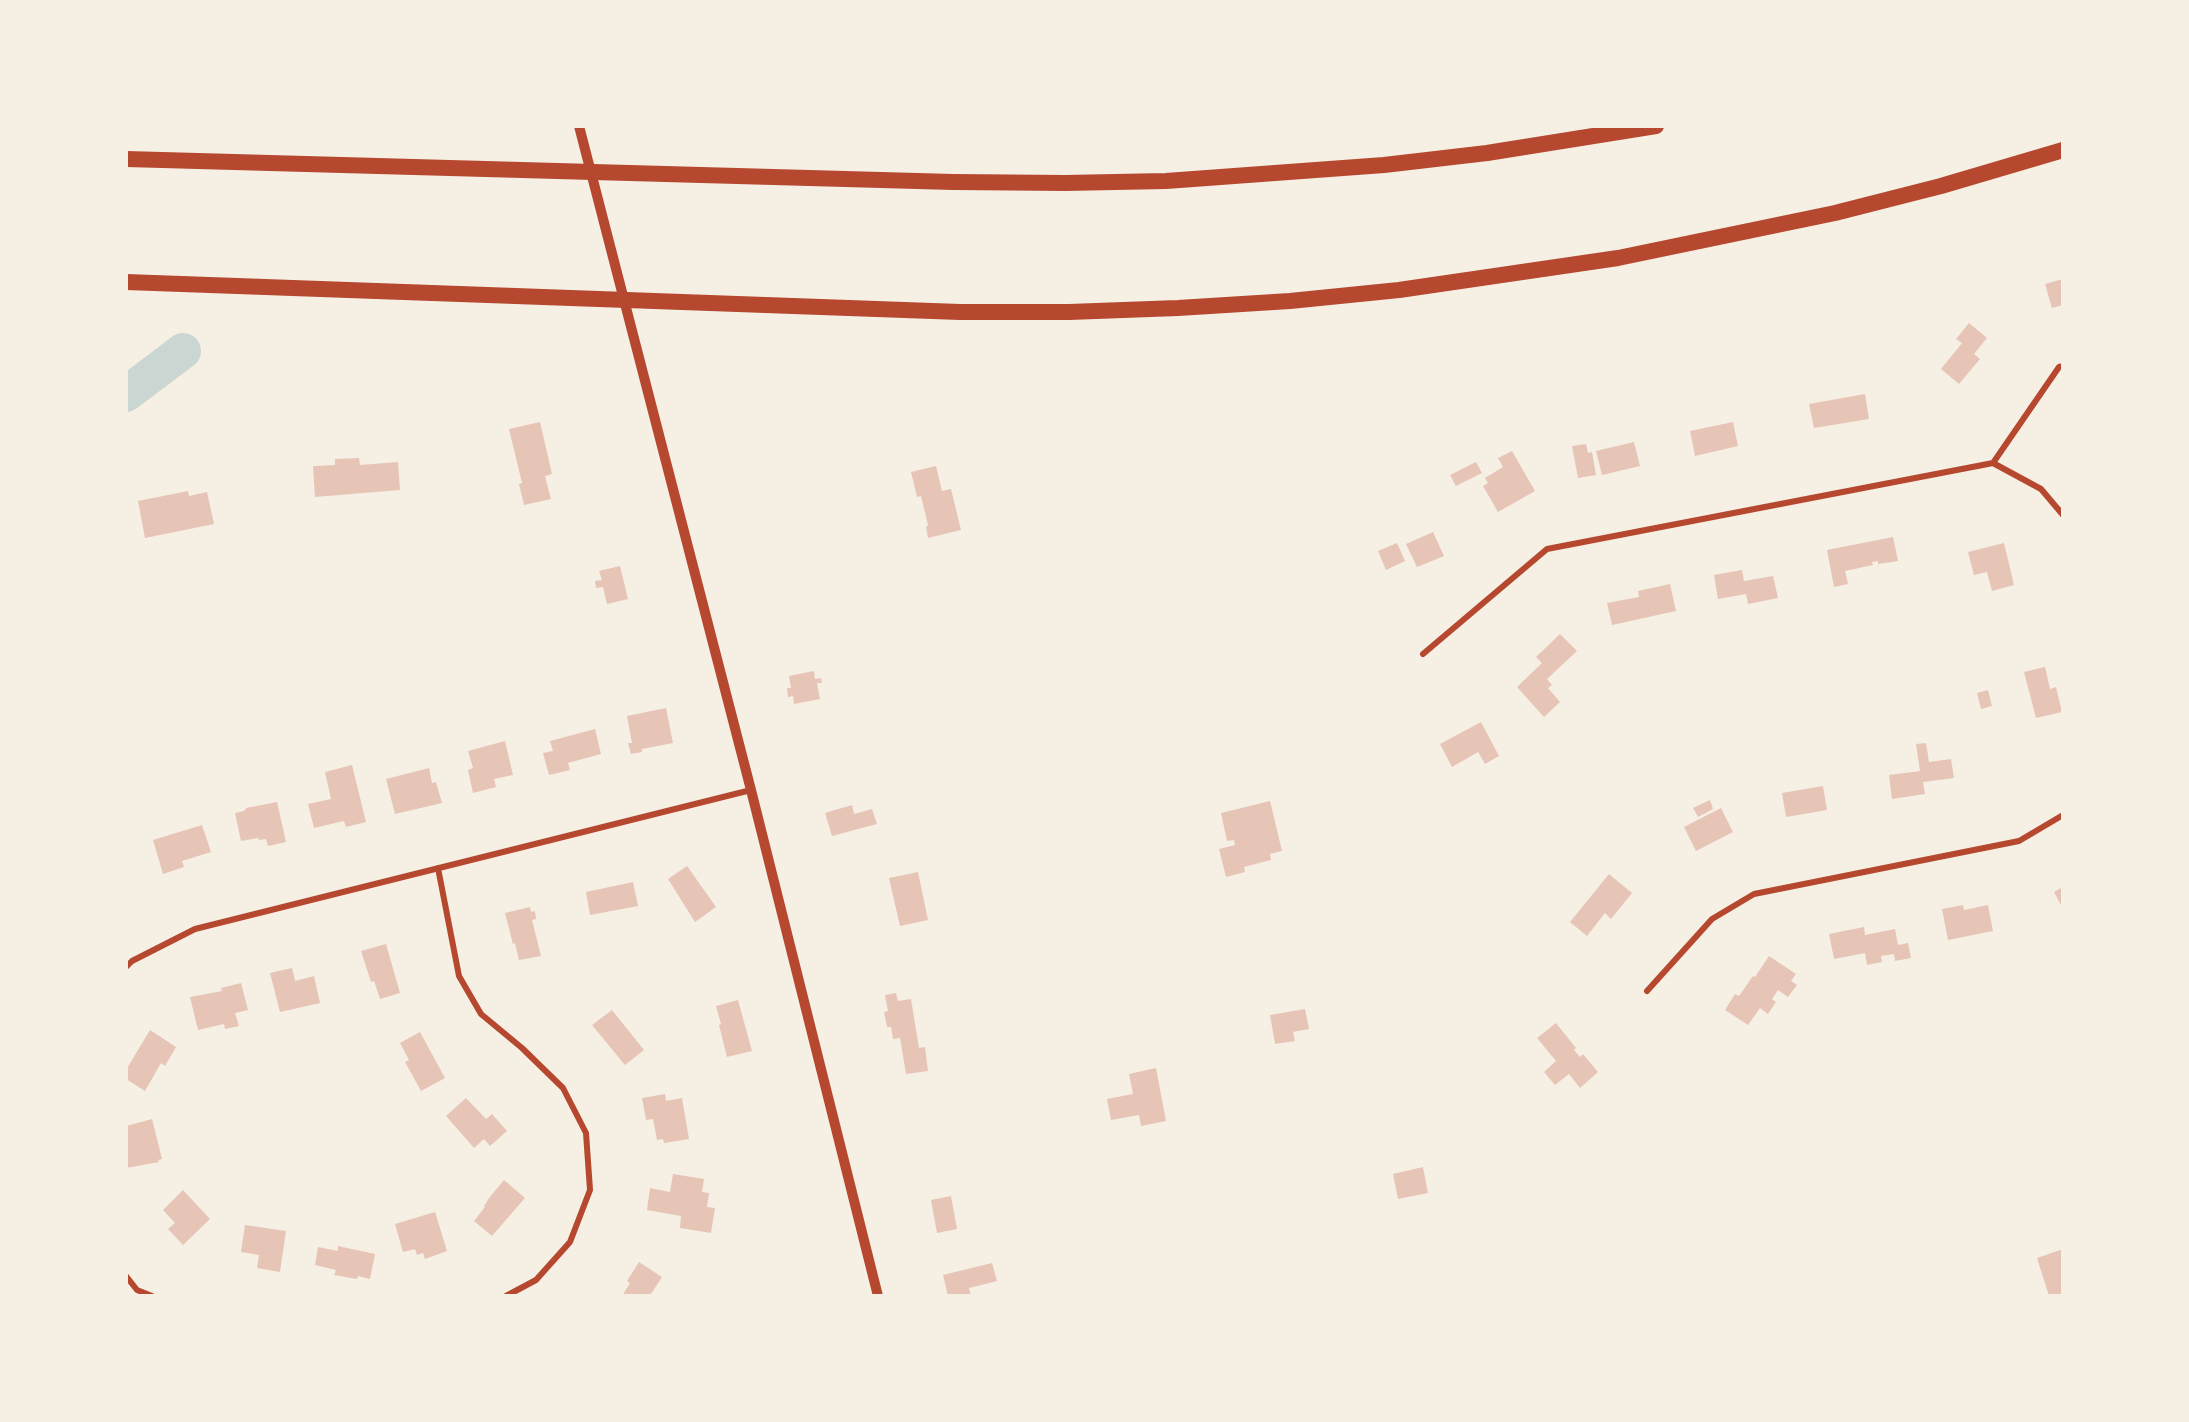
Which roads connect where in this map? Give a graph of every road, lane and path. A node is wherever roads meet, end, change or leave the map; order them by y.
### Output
1 (579, 126) edge
2 (1656, 126) edge
3 (2063, 150) edge
4 (126, 159) edge
5 (126, 282) edge
6 (2063, 366) edge
7 (1993, 463) junction
8 (2063, 515) edge
9 (1423, 654) dead end
10 (752, 790) junction
11 (2063, 815) edge
12 (438, 868) junction
13 (126, 967) edge
14 (1647, 991) dead end
15 (126, 1276) edge
16 (152, 1296) edge
17 (506, 1296) edge
18 (878, 1296) edge

1 - 10 street
2 - 4 highway
3 - 5 highway
6 - 7 street
7 - 8 street
7 - 9 street
10 - 12 street
10 - 18 street
11 - 14 street
12 - 13 street
12 - 17 street
15 - 16 street

